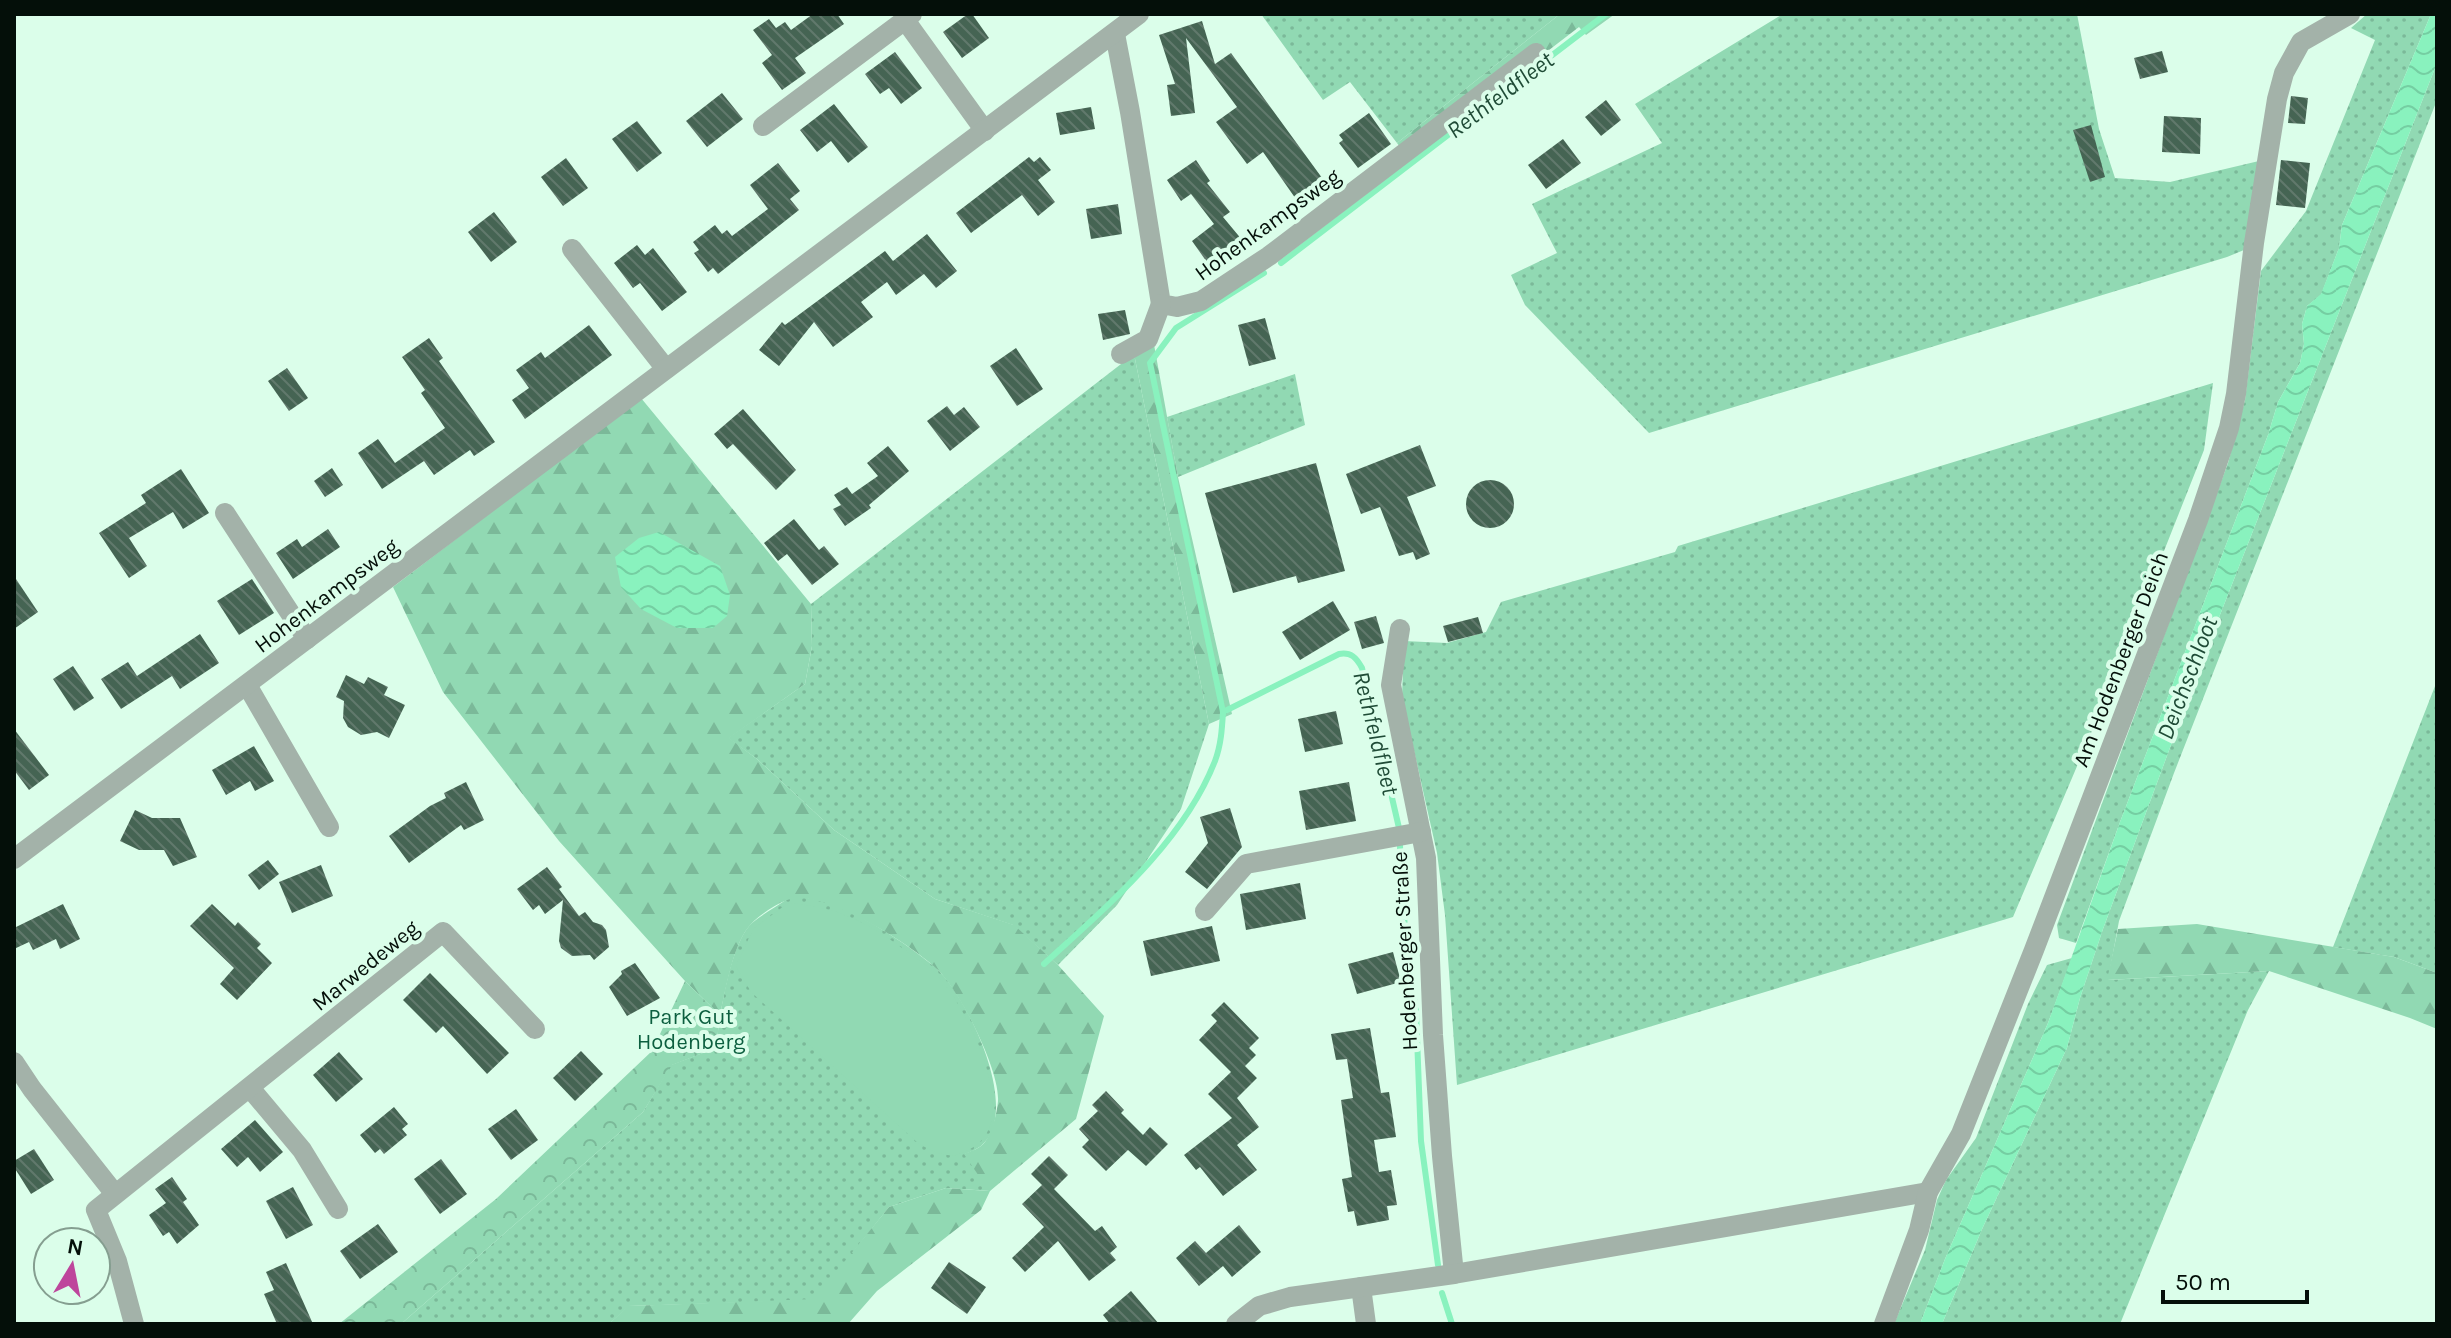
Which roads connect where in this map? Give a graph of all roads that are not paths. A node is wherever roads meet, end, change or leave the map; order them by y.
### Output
1 (1139, 14) edge
2 (2350, 14) edge
3 (909, 17) edge
4 (1115, 34) junction
5 (1536, 53) dead end
6 (763, 126) dead end
7 (985, 131) junction
8 (572, 249) dead end
9 (1161, 304) junction
10 (1121, 354) dead end
11 (666, 369) junction
12 (225, 513) dead end
13 (1400, 629) dead end
14 (307, 639) junction
15 (247, 685) junction
16 (329, 827) dead end
17 (1421, 832) junction
18 (14, 859) edge
19 (1205, 911) dead end
20 (535, 1029) dead end
21 (14, 1062) edge
22 (250, 1088) junction
23 (1928, 1192) junction
24 (115, 1194) junction
25 (338, 1209) dead end
26 (1454, 1274) junction
27 (1361, 1287) junction
28 (134, 1324) edge
29 (1236, 1324) edge
30 (1366, 1324) edge
31 (1884, 1324) edge

1 - 4 street, Hohenkampsweg
2 - 23 street, Am Hodenberger Deich
3 - 6 street
3 - 7 street
4 - 7 street, Hohenkampsweg
4 - 9 street
5 - 9 street, Hohenkampsweg
7 - 11 street, Hohenkampsweg
8 - 11 street
9 - 10 street
11 - 14 street, Hohenkampsweg
12 - 14 street
13 - 17 street, Hodenberger Straße
14 - 15 street, Hohenkampsweg
15 - 16 street
15 - 18 street, Hohenkampsweg
17 - 19 street
17 - 26 street, Hodenberger Straße
20 - 22 street, Marwedeweg
21 - 24 street
22 - 24 street, Marwedeweg
22 - 25 street
23 - 26 street
23 - 31 street, Am Hodenberger Deich
24 - 28 street, Marwedeweg
26 - 27 street
27 - 29 street
27 - 30 street

